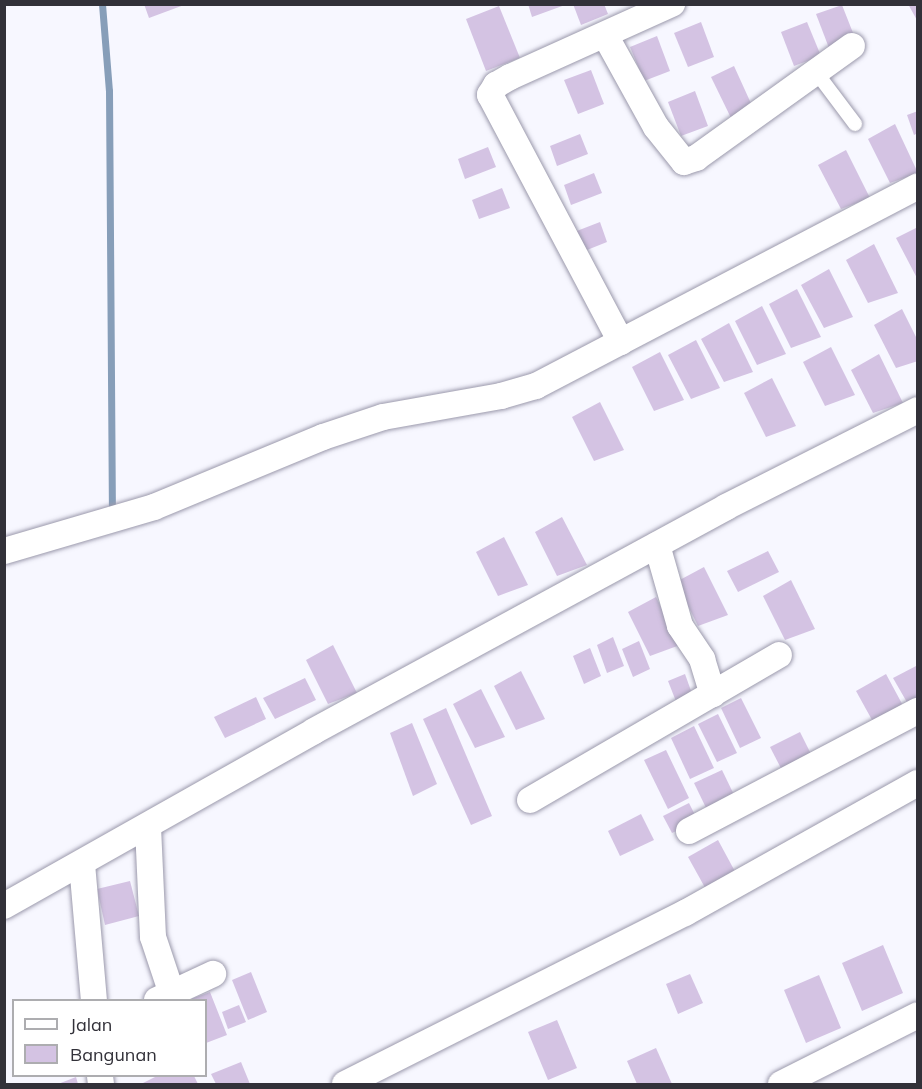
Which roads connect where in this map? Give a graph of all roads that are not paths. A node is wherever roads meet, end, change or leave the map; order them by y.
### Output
1 (672, 4) edge
2 (605, 35) junction
3 (852, 46) dead end
4 (816, 72) junction
5 (855, 124) dead end
6 (918, 186) edge
7 (621, 342) junction
8 (918, 410) edge
9 (657, 545) junction
10 (4, 551) edge
11 (779, 655) dead end
12 (713, 694) junction
13 (918, 711) edge
14 (918, 783) edge
15 (530, 800) dead end
16 (148, 826) junction
17 (689, 831) dead end
18 (82, 864) junction
19 (4, 906) edge
20 (213, 974) dead end
21 (165, 997) edge
22 (94, 999) edge
23 (918, 1015) edge
24 (345, 1084) edge
25 (781, 1084) edge

1 - 2 street
2 - 4 street
2 - 7 street
3 - 4 street
4 - 5 lane
6 - 7 street
7 - 10 street
8 - 9 street
9 - 12 street
9 - 16 street
11 - 12 street
12 - 15 street
13 - 17 street
14 - 24 street
16 - 18 street
16 - 21 street
18 - 19 street
18 - 22 street
20 - 21 street
23 - 25 street

